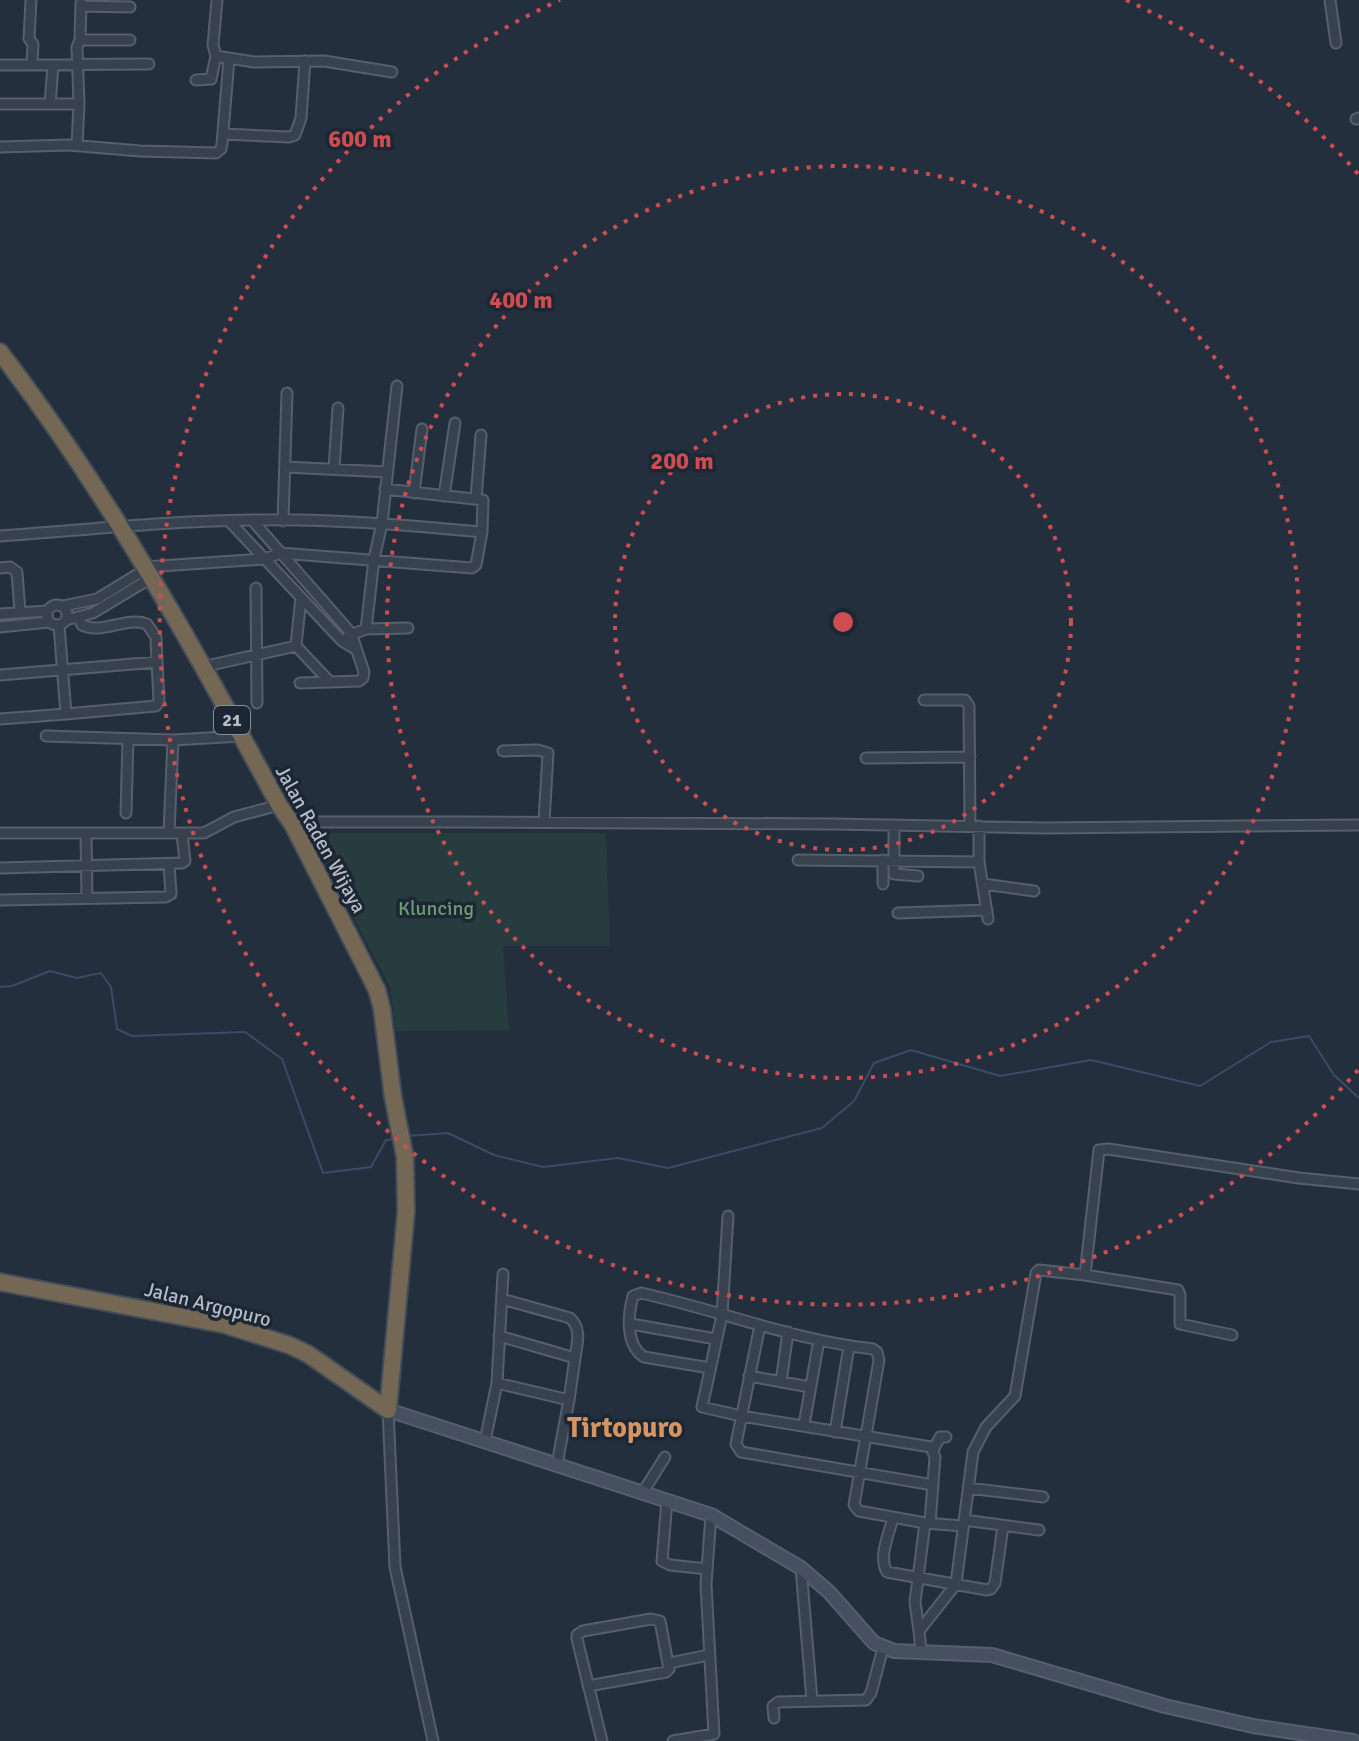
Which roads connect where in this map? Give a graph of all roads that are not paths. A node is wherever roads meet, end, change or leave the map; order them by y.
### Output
1 (31, 0) edge
2 (217, 0) edge
3 (1330, 0) edge
4 (81, 3) edge
5 (130, 7) dead end
6 (80, 40) junction
7 (130, 40) dead end
8 (1336, 43) dead end
9 (216, 56) junction
10 (229, 59) junction
11 (305, 61) junction
12 (78, 63) junction
13 (149, 64) dead end
14 (0, 65) edge
15 (32, 65) junction
16 (53, 66) junction
17 (392, 72) dead end
18 (196, 80) dead end
19 (0, 104) edge
20 (50, 104) junction
21 (79, 104) junction
22 (223, 134) junction
23 (77, 146) junction
24 (0, 147) edge
25 (0, 352) edge
26 (397, 386) dead end
27 (287, 393) dead end
28 (338, 408) dead end
29 (455, 423) dead end
30 (422, 429) dead end
31 (481, 435) dead end
32 (285, 467) junction
33 (334, 469) junction
34 (387, 472) junction
35 (385, 489) junction
36 (414, 493) junction
37 (444, 496) junction
38 (476, 499) junction
39 (252, 520) junction
40 (229, 521) junction
41 (283, 521) junction
42 (382, 523) junction
43 (118, 525) junction
44 (482, 532) junction
45 (0, 536) edge
46 (280, 553) junction
47 (265, 559) junction
48 (374, 559) junction
49 (0, 568) edge
50 (147, 571) junction
51 (256, 588) dead end
52 (110, 597) junction
53 (301, 597) junction
54 (63, 606) junction
55 (20, 612) junction
56 (0, 614) edge
57 (55, 619) junction
58 (79, 619) junction
59 (0, 627) edge
60 (408, 628) dead end
61 (366, 629) junction
62 (351, 633) junction
63 (342, 641) junction
64 (296, 646) junction
65 (355, 649) junction
66 (258, 654) junction
67 (157, 662) junction
68 (202, 667) junction
69 (62, 669) junction
70 (0, 675) edge
71 (330, 682) junction
72 (300, 683) dead end
73 (924, 700) dead end
74 (257, 703) dead end
75 (66, 714) junction
76 (0, 719) edge
77 (46, 736) dead end
78 (242, 736) junction
79 (128, 739) junction
80 (173, 740) junction
81 (503, 751) dead end
82 (970, 757) junction
83 (866, 758) dead end
84 (279, 805) junction
85 (126, 813) dead end
86 (544, 822) junction
87 (293, 825) junction
88 (894, 825) junction
89 (1359, 825) edge
90 (974, 826) junction
91 (0, 833) edge
92 (169, 833) junction
93 (86, 834) junction
94 (182, 834) junction
95 (798, 860) dead end
96 (888, 860) junction
97 (979, 862) junction
98 (169, 864) junction
99 (86, 865) junction
100 (0, 868) edge
101 (918, 876) dead end
102 (883, 884) dead end
103 (983, 884) junction
104 (1034, 891) dead end
105 (87, 897) junction
106 (0, 900) edge
107 (898, 913) dead end
108 (1359, 1184) edge
109 (728, 1216) dead end
110 (503, 1274) dead end
111 (1085, 1275) junction
112 (0, 1282) edge
113 (502, 1299) junction
114 (722, 1315) junction
115 (631, 1324) junction
116 (760, 1325) junction
117 (788, 1332) junction
118 (1232, 1335) dead end
119 (499, 1336) junction
120 (716, 1339) junction
121 (819, 1340) junction
122 (849, 1346) junction
123 (575, 1358) junction
124 (710, 1368) junction
125 (749, 1376) junction
126 (781, 1382) junction
127 (497, 1383) junction
128 (810, 1387) junction
129 (569, 1400) junction
130 (388, 1410) junction
131 (741, 1416) junction
132 (804, 1425) junction
133 (835, 1432) junction
134 (865, 1437) junction
135 (946, 1437) dead end
136 (485, 1441) junction
137 (933, 1450) junction
138 (665, 1457) dead end
139 (557, 1464) junction
140 (860, 1473) junction
141 (933, 1485) junction
142 (968, 1488) junction
143 (643, 1492) junction
144 (1043, 1497) dead end
145 (667, 1500) junction
146 (711, 1515) junction
147 (893, 1518) junction
148 (927, 1523) junction
149 (964, 1523) junction
150 (1003, 1526) junction
151 (1039, 1530) dead end
152 (801, 1568) junction
153 (707, 1569) junction
154 (919, 1576) junction
155 (956, 1584) junction
156 (919, 1631) junction
157 (883, 1648) junction
158 (921, 1651) junction
159 (709, 1655) junction
160 (669, 1663) junction
161 (588, 1686) junction
162 (812, 1700) junction
163 (774, 1718) dead end
164 (433, 1741) edge
165 (602, 1741) edge
166 (673, 1741) edge
167 (1353, 1741) edge

1 - 15 street
2 - 9 street
3 - 8 street
4 - 5 street
4 - 6 street
6 - 7 street
6 - 12 street
9 - 10 street
9 - 18 street
10 - 11 street
10 - 22 street
11 - 17 street
11 - 22 street
12 - 13 street
12 - 16 street
12 - 21 street
14 - 15 street
15 - 16 street
16 - 20 street
19 - 20 street
20 - 21 street
21 - 23 street
22 - 23 street
23 - 24 street
25 - 43 highway, Jalan Raden Wijaya / 21
26 - 34 street
27 - 32 street
28 - 33 street
29 - 37 street
30 - 36 street
31 - 38 street
32 - 33 street
32 - 41 street
33 - 34 street
34 - 35 street
35 - 36 street
35 - 42 street
36 - 37 street
37 - 38 street
38 - 44 street
39 - 40 street
39 - 41 street
39 - 46 street
40 - 43 street
40 - 47 street
41 - 42 street
42 - 44 street
42 - 48 street
43 - 45 street
43 - 50 highway, Jalan Raden Wijaya / 21
44 - 48 street
46 - 47 street
46 - 48 street
46 - 62 street
47 - 50 street
47 - 53 street
48 - 61 street
49 - 55 street
50 - 52 street
50 - 68 highway, Jalan Raden Wijaya / 21
51 - 66 street
52 - 54 street
52 - 58 street
53 - 63 street
53 - 64 street
54 - 57 street
54 - 57 street
55 - 56 street
55 - 57 street
57 - 58 street
57 - 59 street
57 - 69 street
58 - 67 street
60 - 61 street
61 - 62 street
62 - 63 street
62 - 65 street
63 - 65 street
64 - 66 street
64 - 71 street
65 - 71 street
66 - 68 street
66 - 74 street
67 - 69 street
67 - 75 street
68 - 78 highway, Jalan Raden Wijaya / 21
69 - 70 street
69 - 75 street
71 - 72 street
73 - 82 street
75 - 76 street
77 - 79 street
78 - 80 street
78 - 84 highway, Jalan Raden Wijaya / 21
79 - 80 street
79 - 85 street
80 - 92 street
81 - 86 street
82 - 83 street
82 - 90 street
84 - 87 highway, Jalan Raden Wijaya / 21
84 - 94 street
86 - 87 street
86 - 88 street
87 - 130 highway, Jalan Raden Wijaya / 21
88 - 90 street
88 - 96 street
89 - 90 street
90 - 97 street
91 - 93 street
92 - 93 street
92 - 94 street
93 - 99 street
94 - 98 street
95 - 96 street
96 - 97 street
96 - 101 street
96 - 102 street
97 - 103 street
98 - 99 street
98 - 105 street
99 - 100 street
99 - 105 street
103 - 104 street
103 - 107 street
105 - 106 street
108 - 111 street
109 - 114 street
110 - 113 street
111 - 118 street
111 - 142 street
112 - 130 highway, Jalan Argopuro
113 - 119 street
113 - 123 street
114 - 115 street
114 - 116 street
114 - 120 street
115 - 120 street
115 - 124 street
116 - 117 street
116 - 125 street
117 - 121 street
117 - 126 street
119 - 123 street
119 - 127 street
120 - 124 street
121 - 122 street
121 - 128 street
122 - 133 street
122 - 134 street
123 - 129 street
124 - 131 street
125 - 126 street
125 - 131 street
126 - 128 street
127 - 129 street
127 - 136 street
128 - 132 street
129 - 139 street
130 - 136 street
130 - 164 street
131 - 132 street
131 - 140 street
132 - 133 street
133 - 134 street
134 - 137 street
134 - 140 street
135 - 137 street
136 - 139 street
137 - 141 street
138 - 143 street
139 - 143 street
140 - 141 street
140 - 147 street
141 - 148 street
142 - 144 street
142 - 149 street
143 - 145 street
145 - 146 street
145 - 153 street
146 - 152 street
146 - 153 street
147 - 148 street
147 - 154 street
148 - 149 street
148 - 154 street
149 - 150 street
149 - 155 street
150 - 151 street
150 - 155 street
152 - 157 street
152 - 162 street
153 - 159 street
154 - 155 street
154 - 156 street
155 - 156 street
156 - 158 street
157 - 158 street
157 - 162 street
158 - 167 street
159 - 160 street
159 - 166 street
160 - 161 street
160 - 161 street
161 - 165 street
162 - 163 street

